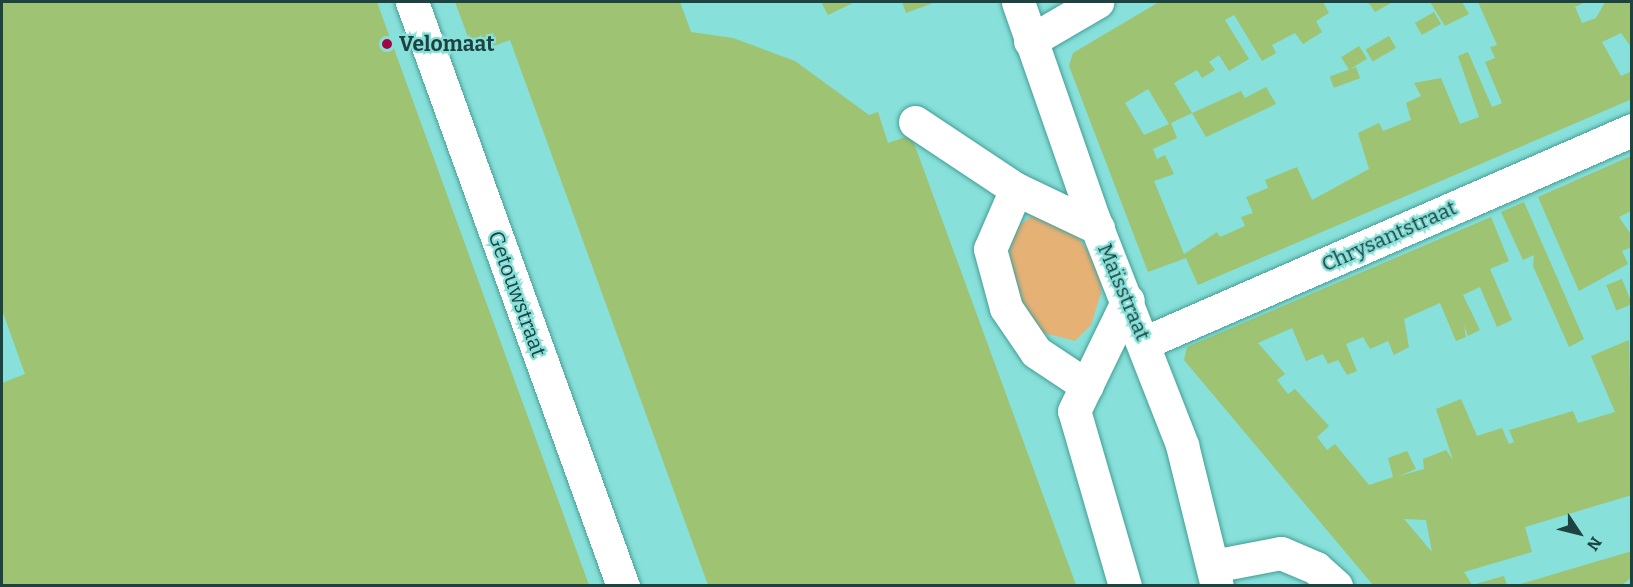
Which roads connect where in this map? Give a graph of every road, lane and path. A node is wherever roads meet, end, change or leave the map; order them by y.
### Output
1 (412, 2) edge
2 (1018, 2) edge
3 (1097, 2) edge
4 (1030, 41) junction
5 (915, 122) dead end
6 (1632, 130) edge
7 (1016, 189) junction
8 (1098, 228) junction
9 (1128, 300) junction
10 (1146, 342) junction
11 (1087, 386) junction
12 (1215, 576) edge
13 (623, 585) edge
14 (1125, 585) edge
15 (1336, 585) edge

1 - 13 street, Getouwstraat
2 - 4 street, Maïsstraat
3 - 4 street
4 - 8 street, Maïsstraat
5 - 7 street
6 - 10 street, Chrysantstraat
7 - 8 street
7 - 11 street
8 - 9 street, Maïsstraat
9 - 10 street, Maïsstraat
9 - 11 street
10 - 12 street, Maïsstraat
11 - 14 street
12 - 15 street

